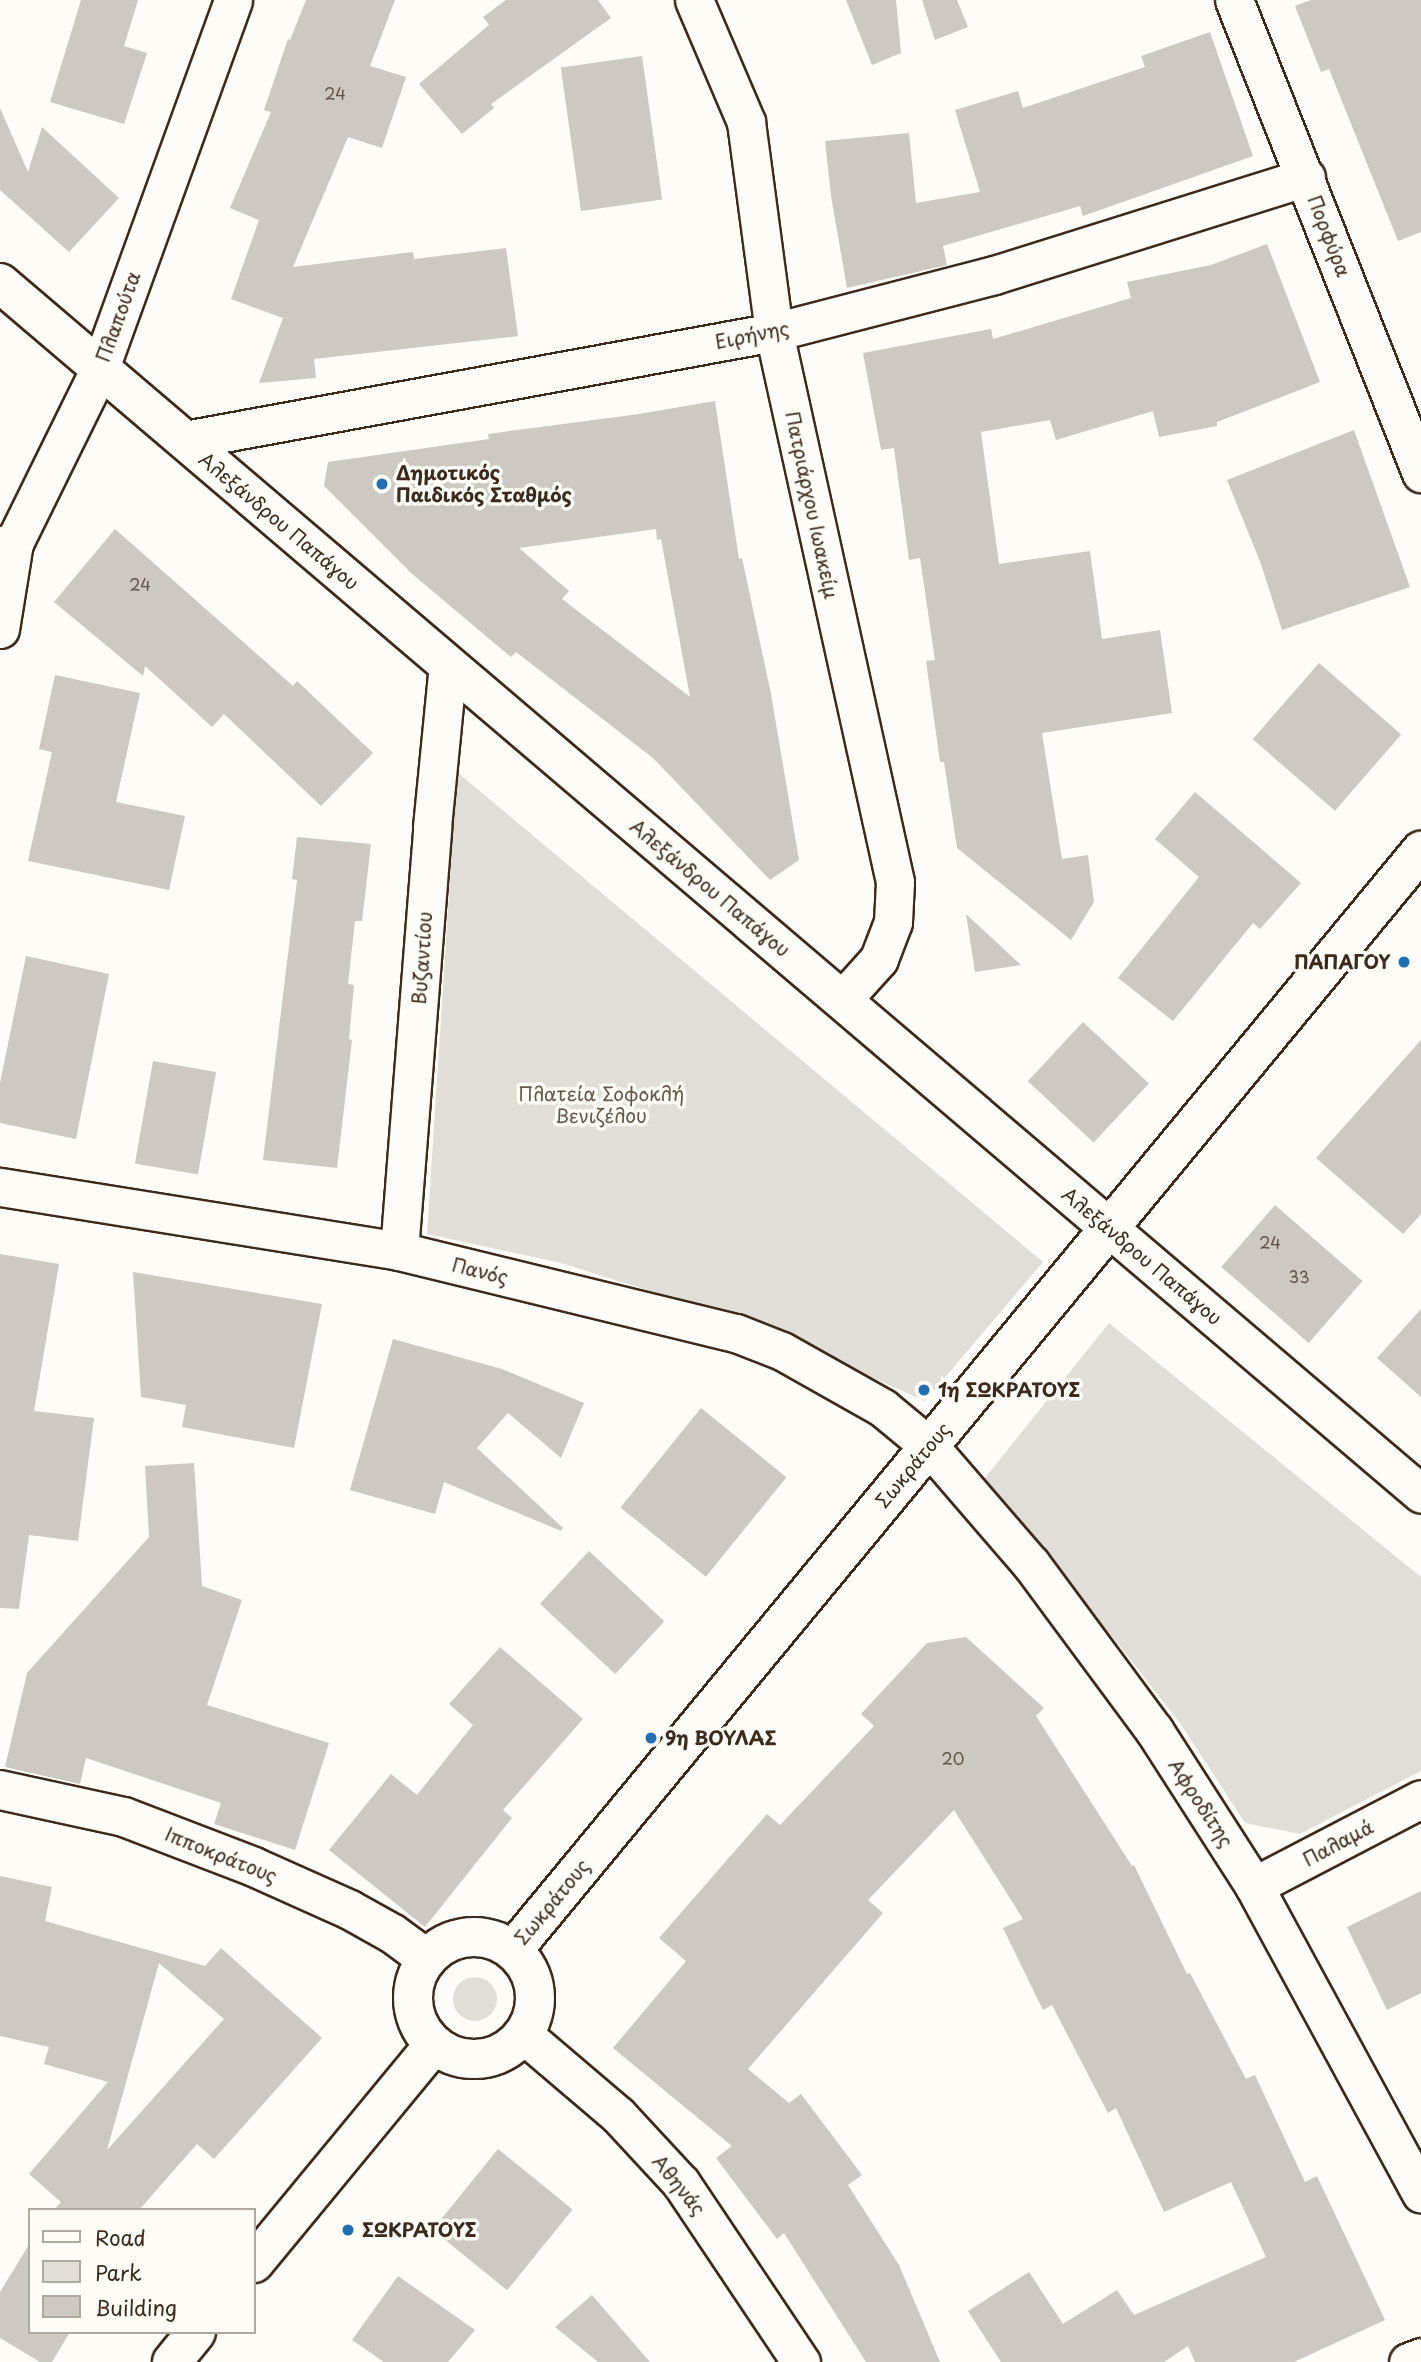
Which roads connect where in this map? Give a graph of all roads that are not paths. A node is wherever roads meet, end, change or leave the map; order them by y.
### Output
1 (233, 0) edge
2 (694, 0) edge
3 (1234, 0) edge
4 (1306, 177) junction
5 (0, 283) edge
6 (774, 332) junction
7 (100, 368) junction
8 (185, 440) junction
9 (1421, 473) edge
10 (7, 545) edge
11 (0, 629) edge
12 (447, 665) junction
13 (1421, 851) edge
14 (842, 1000) junction
15 (0, 1187) edge
16 (1109, 1228) junction
17 (399, 1251) junction
18 (929, 1447) junction
19 (1421, 1494) edge
20 (0, 1790) edge
21 (1421, 1799) edge
22 (1254, 1886) junction
23 (513, 1950) junction
24 (427, 1959) junction
25 (524, 2035) junction
26 (434, 2045) junction
27 (1421, 2194) edge
28 (256, 2261) edge
29 (194, 2334) edge
30 (1421, 2357) edge
31 (172, 2362) edge
32 (801, 2362) edge
33 (1408, 2362) edge

1 - 7 street, Πλαπούτα
2 - 6 street, Πατριάρχου Ιωακείμ
3 - 4 street, Πορφύρα
4 - 6 street, Ειρήνης
4 - 9 street, Πορφύρα
5 - 7 street, Αλεξάνδρου Παπάγου
6 - 8 street, Ειρήνης
6 - 14 street, Πατριάρχου Ιωακείμ
7 - 8 street, Αλεξάνδρου Παπάγου
7 - 10 street, Πλαπούτα
8 - 12 street, Αλεξάνδρου Παπάγου
10 - 11 street, Πλαπούτα
12 - 14 street, Αλεξάνδρου Παπάγου
12 - 17 street, Βυζαντίου
13 - 16 street, Σωκράτους
14 - 16 street, Αλεξάνδρου Παπάγου
15 - 17 street, Πανός
16 - 18 street, Σωκράτους
16 - 19 street, Αλεξάνδρου Παπάγου
17 - 18 street, Πανός
18 - 22 street, Αφροδίτης
18 - 23 street, Σωκράτους
20 - 24 street, Ιπποκράτους
21 - 22 street, Παλαμά
22 - 27 street, Αφροδίτης
23 - 24 street, Σωκράτους
23 - 25 street, Σωκράτους
24 - 26 street
25 - 26 street
25 - 32 street, Αθηνάς
26 - 28 street
29 - 31 street
30 - 33 street

